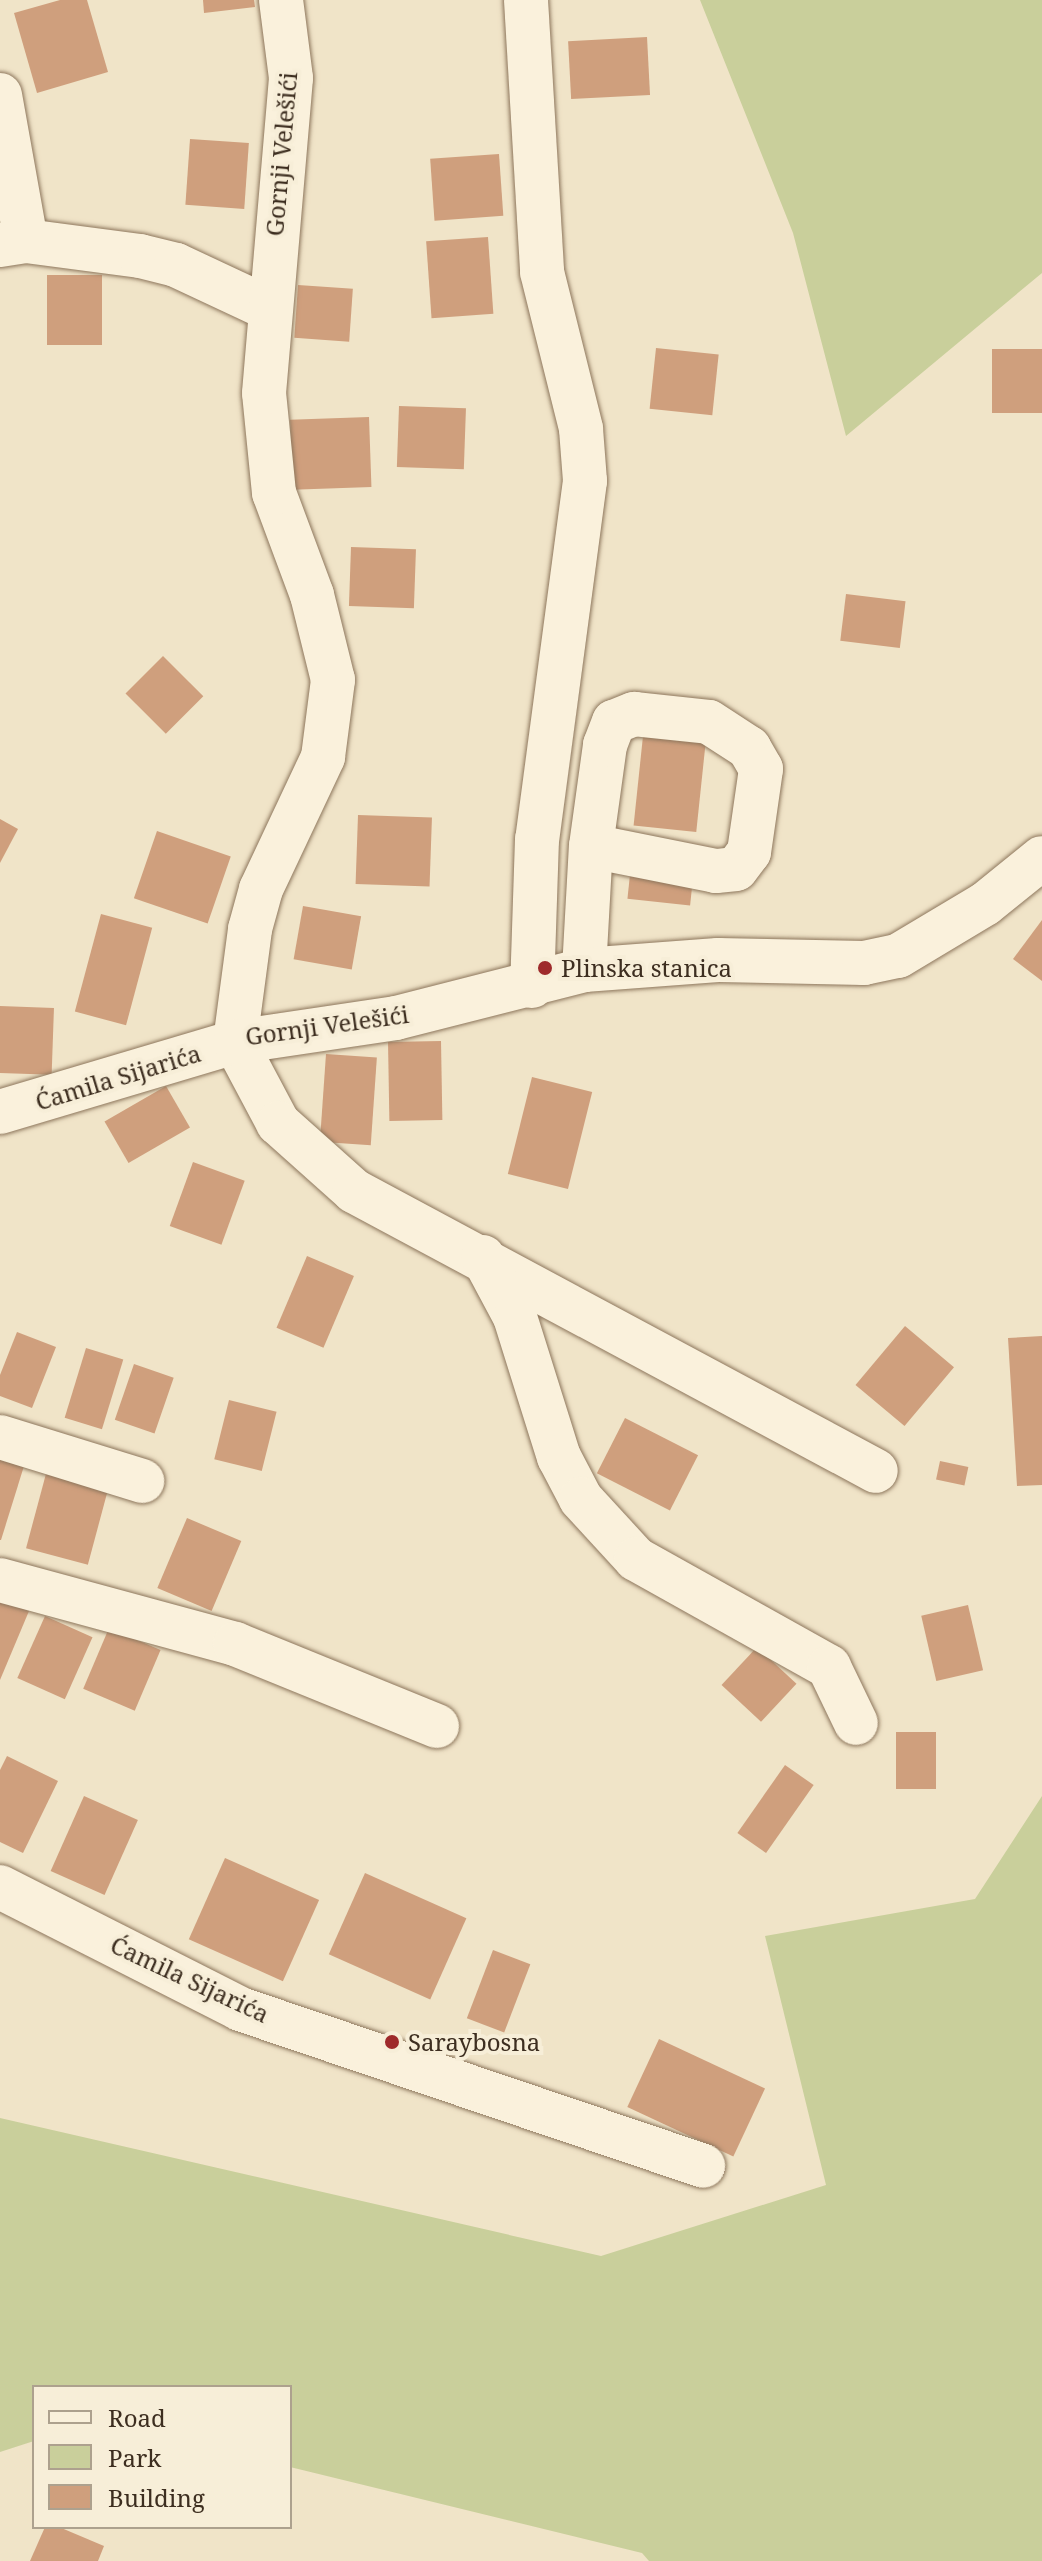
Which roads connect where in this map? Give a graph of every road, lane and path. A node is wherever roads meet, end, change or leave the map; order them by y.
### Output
1 (281, 0) edge
2 (526, 0) edge
3 (0, 95) edge
4 (13, 243) edge
5 (268, 308) junction
6 (591, 846) dead end
7 (1042, 858) edge
8 (584, 970) junction
9 (532, 986) junction
10 (235, 1042) junction
11 (0, 1112) edge
12 (483, 1257) junction
13 (0, 1437) edge
14 (876, 1471) dead end
15 (142, 1481) dead end
16 (0, 1580) edge
17 (856, 1723) dead end
18 (437, 1726) dead end
19 (0, 1887) edge
20 (703, 2166) dead end

1 - 5 street, Gornji Velešići
2 - 9 street
3 - 4 street
4 - 5 street
5 - 10 street, Gornji Velešići
6 - 8 street
7 - 8 street, Gornji Velešići
8 - 9 street, Gornji Velešići
9 - 10 street, Gornji Velešići
10 - 11 street, Ćamila Sijarića
10 - 12 street
12 - 14 street
12 - 17 street
13 - 15 street
16 - 18 street
19 - 20 street, Ćamila Sijarića

